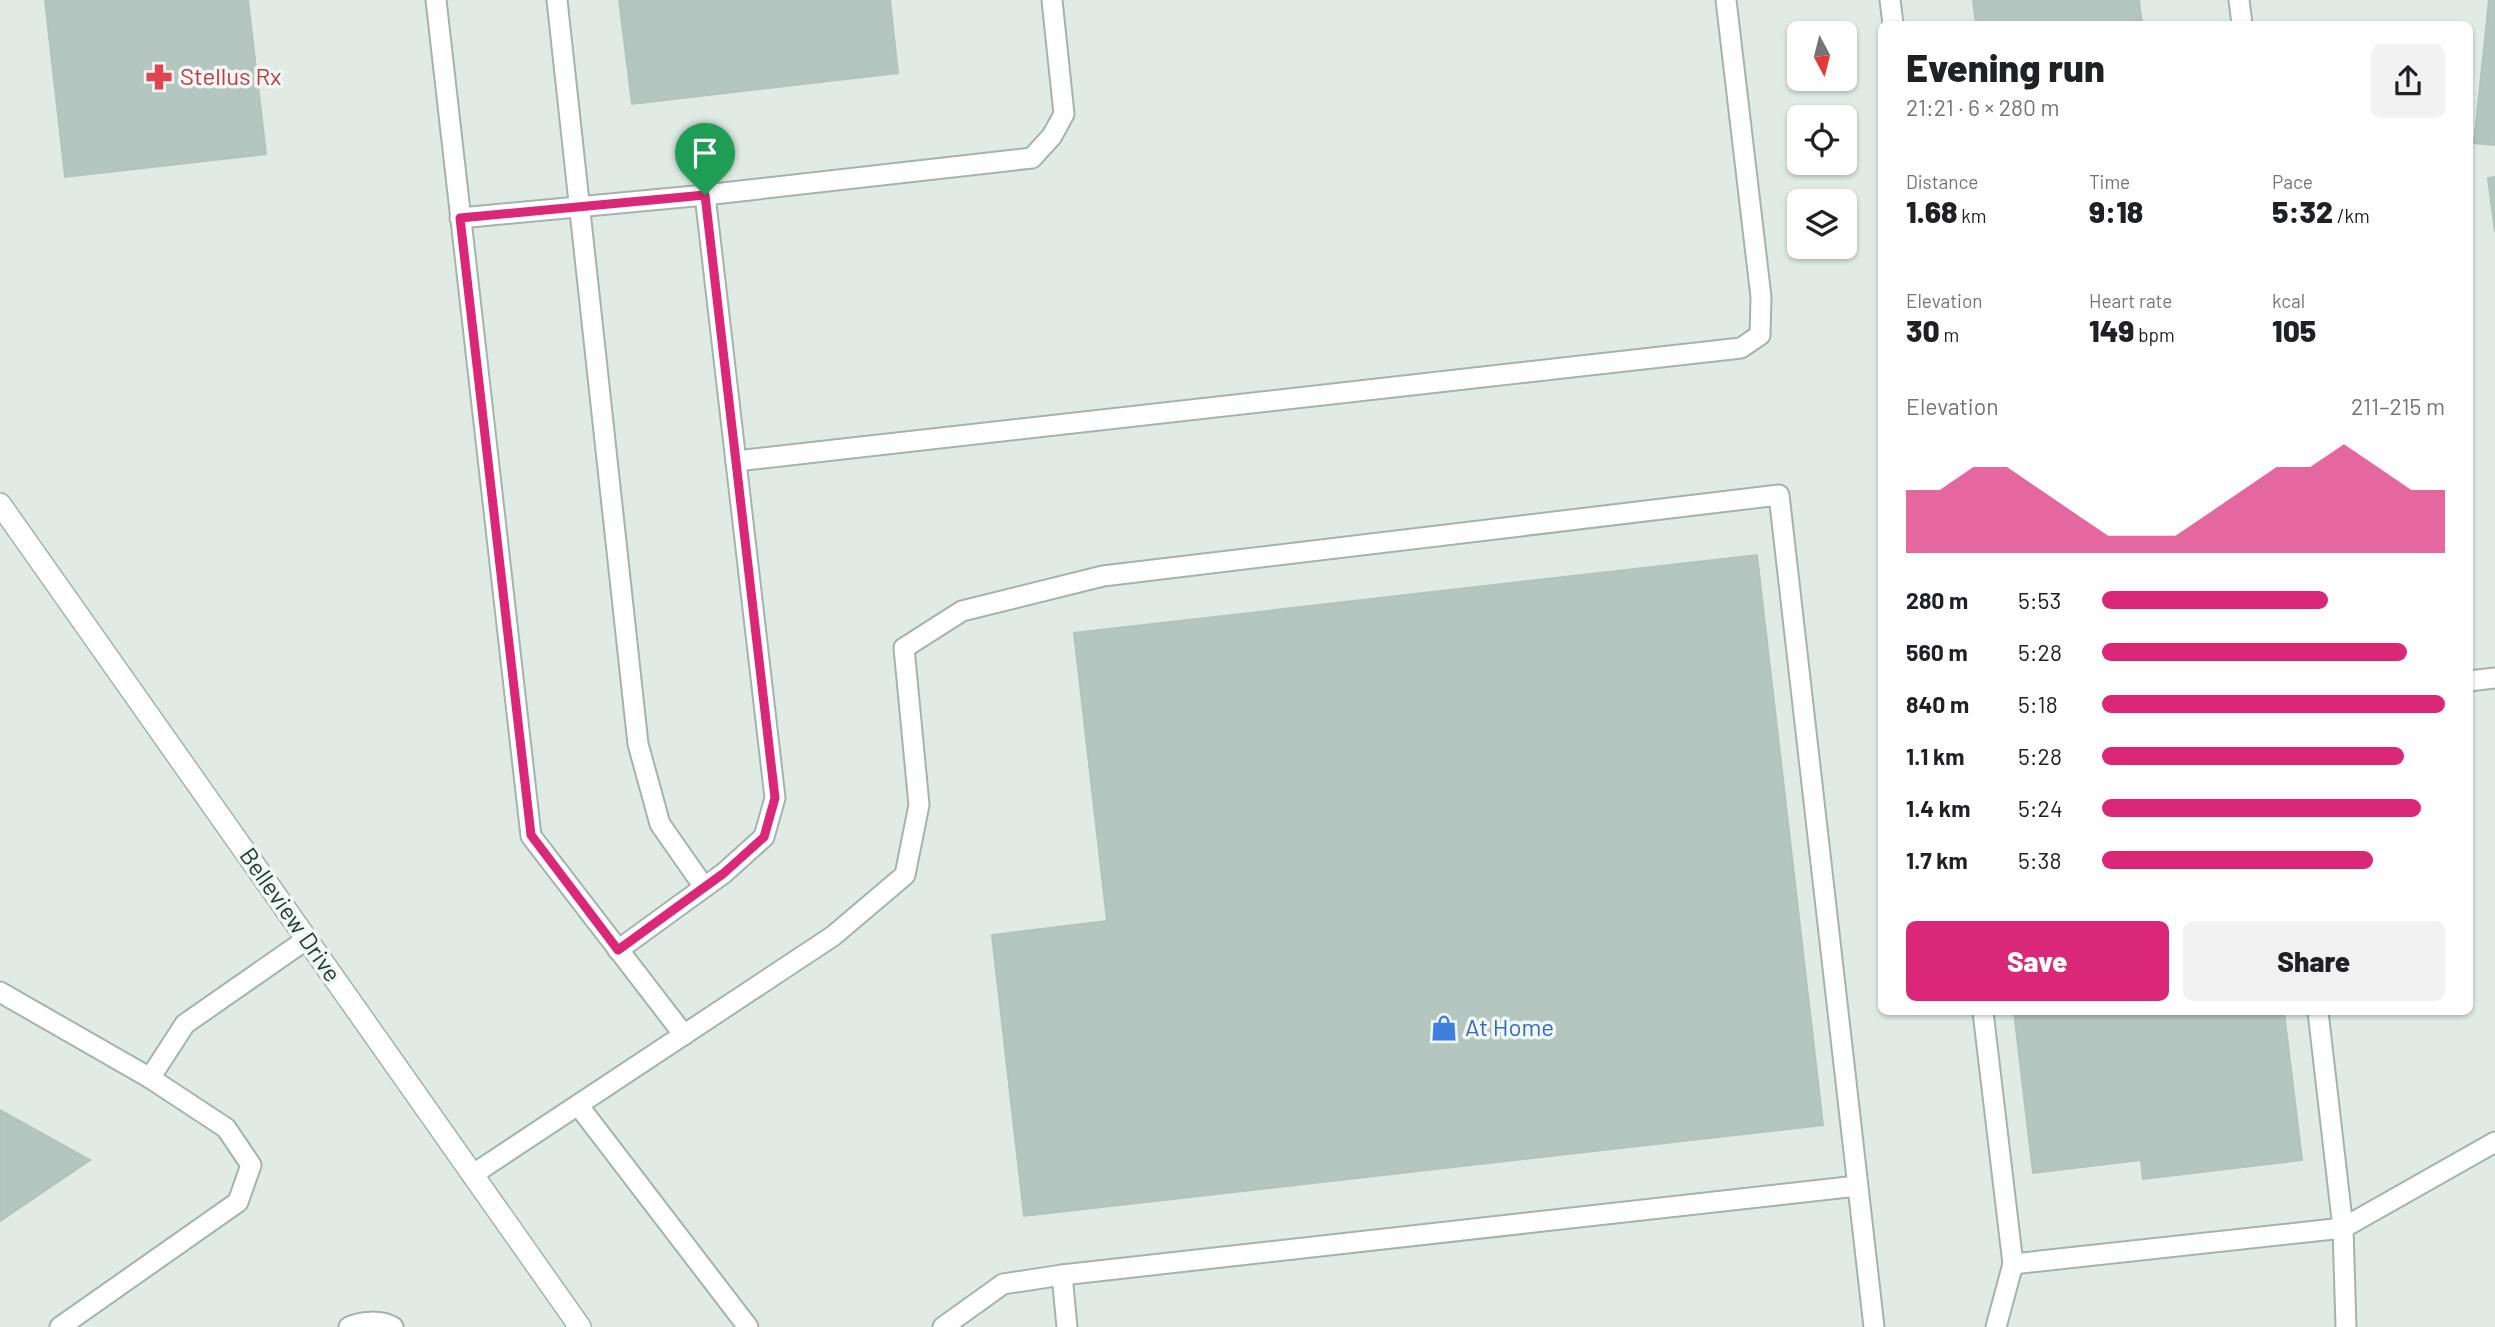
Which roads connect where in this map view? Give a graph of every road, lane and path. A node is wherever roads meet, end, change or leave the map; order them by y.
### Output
1 (436, 0) edge
2 (557, 0) edge
3 (1052, 0) edge
4 (1726, 0) edge
5 (1890, 0) edge
6 (2239, 0) edge
7 (1893, 21) edge
8 (2242, 21) edge
9 (705, 195) junction
10 (578, 207) junction
11 (460, 218) junction
12 (736, 460) junction
13 (0, 504) edge
14 (2495, 678) edge
15 (2473, 681) edge
16 (704, 887) junction
17 (307, 939) junction
18 (618, 950) junction
19 (0, 992) edge
20 (1983, 1015) edge
21 (2318, 1015) edge
22 (684, 1035) junction
23 (150, 1078) junction
24 (578, 1105) junction
25 (2495, 1142) edge
26 (472, 1175) junction
27 (1857, 1186) junction
28 (2343, 1228) junction
29 (2013, 1264) junction
30 (1062, 1275) junction
31 (60, 1327) edge
32 (349, 1327) edge
33 (393, 1327) edge
34 (580, 1327) edge
35 (748, 1327) edge
36 (943, 1327) edge
37 (1068, 1327) edge
38 (1874, 1327) edge
39 (1996, 1327) edge
40 (2346, 1327) edge

1 - 11 lane
2 - 10 lane
3 - 9 lane
4 - 12 lane
5 - 7 lane
6 - 8 lane
9 - 10 lane
9 - 12 lane
10 - 11 lane
10 - 16 lane
11 - 18 lane
12 - 16 lane
13 - 17 street, Belleview Drive
14 - 15 lane
16 - 18 lane
17 - 23 lane
17 - 26 street, Belleview Drive
18 - 22 lane
19 - 23 lane
20 - 29 lane
21 - 28 lane
22 - 24 lane
22 - 27 lane
23 - 31 lane
24 - 26 lane
24 - 35 lane
25 - 28 lane
26 - 34 street, Belleview Drive
27 - 30 lane
27 - 38 lane
28 - 29 lane
28 - 40 lane
29 - 39 lane
30 - 36 lane
30 - 37 lane
32 - 33 lane

